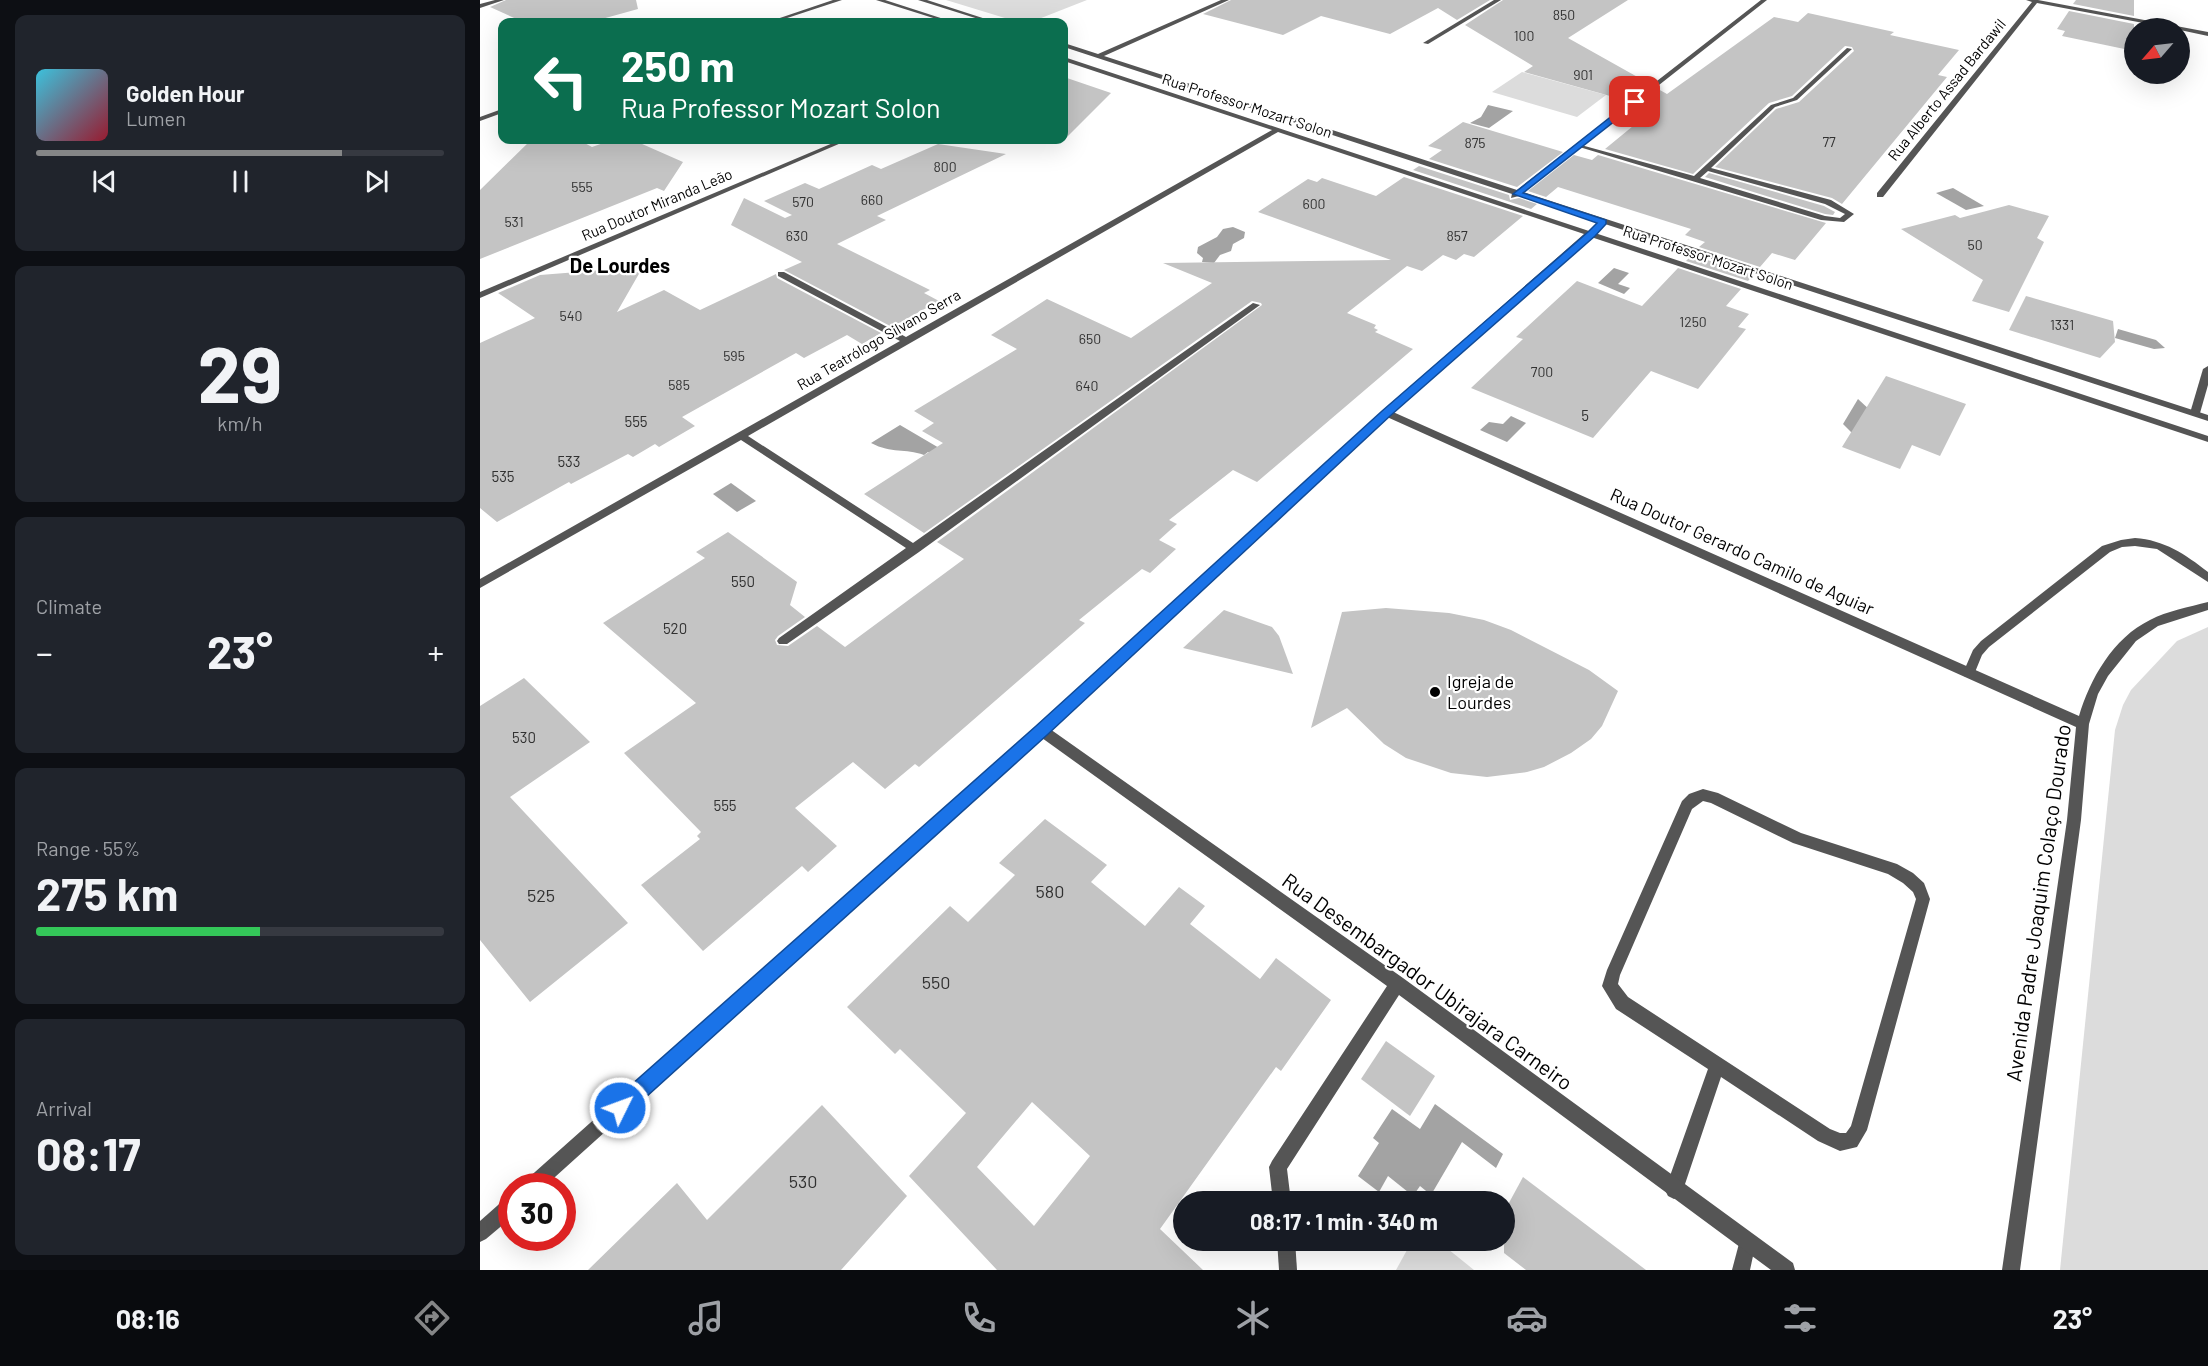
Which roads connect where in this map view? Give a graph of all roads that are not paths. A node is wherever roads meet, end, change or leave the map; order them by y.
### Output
1 (501, 0) edge
2 (839, 0) edge
3 (879, 0) edge
4 (921, 0) edge
5 (1226, 0) edge
6 (1498, 0) edge
7 (1764, 0) edge
8 (2032, 1) edge
9 (480, 6) edge
10 (783, 18) edge
11 (937, 18) edge
12 (979, 18) edge
13 (2208, 34) edge
14 (1426, 43) dead end
15 (1068, 47) edge
16 (1849, 49) dead end
17 (1099, 56) junction
18 (1068, 60) edge
19 (1080, 65) junction
20 (498, 112) edge
21 (480, 119) edge
22 (1294, 121) junction
23 (1276, 131) junction
24 (835, 144) edge
25 (1579, 146) junction
26 (1708, 168) junction
27 (1695, 179) junction
28 (1517, 194) junction
29 (1880, 195) dead end
30 (1504, 204) junction
31 (1603, 222) junction
32 (1591, 234) junction
33 (781, 274) dead end
34 (480, 294) edge
35 (1256, 305) dead end
36 (906, 341) junction
37 (2208, 369) edge
38 (1386, 413) junction
39 (2195, 414) junction
40 (2208, 418) edge
41 (742, 436) junction
42 (2208, 439) edge
43 (915, 549) junction
44 (2208, 578) edge
45 (480, 584) edge
46 (2208, 606) edge
47 (783, 641) dead end
48 (1969, 673) junction
49 (2084, 724) junction
50 (1041, 730) junction
51 (1397, 984) junction
52 (1717, 1065) junction
53 (547, 1173) edge
54 (1674, 1190) junction
55 (1281, 1191) edge
56 (498, 1217) edge
57 (480, 1233) edge
58 (1747, 1242) junction
59 (1287, 1251) edge
60 (1288, 1270) edge
61 (1741, 1270) edge
62 (1786, 1270) edge
63 (2011, 1270) edge

1 - 9 street
2 - 10 street
3 - 11 street
4 - 12 street
5 - 17 street
6 - 14 street
7 - 25 street
8 - 13 street
8 - 29 street, Rua Alberto Assad Bardawil
15 - 17 street, Rua Professor Mozart Solon
16 - 26 street
17 - 19 street
17 - 22 street, Rua Professor Mozart Solon
18 - 19 street, Rua Professor Mozart Solon
19 - 23 street, Rua Professor Mozart Solon
20 - 21 street
22 - 23 street, Rua Teatrólogo Silvano Serra
22 - 28 street, Rua Professor Mozart Solon
23 - 30 street, Rua Professor Mozart Solon
23 - 36 street, Rua Teatrólogo Silvano Serra
24 - 34 street, Rua Doutor Miranda Leão
25 - 27 street
25 - 28 street
26 - 27 street
26 - 27 street
28 - 30 street
28 - 31 street, Rua Professor Mozart Solon
30 - 32 street, Rua Professor Mozart Solon
31 - 32 street
31 - 39 street, Rua Professor Mozart Solon
32 - 38 street
32 - 42 street, Rua Professor Mozart Solon
33 - 36 street
35 - 43 street
36 - 41 street, Rua Teatrólogo Silvano Serra
37 - 39 street
38 - 48 street, Rua Doutor Gerardo Camilo de Aguiar
38 - 50 street
39 - 40 street, Rua Professor Mozart Solon
41 - 43 street
41 - 45 street, Rua Teatrólogo Silvano Serra
43 - 47 street
44 - 48 street
46 - 49 street, Avenida Padre Joaquim Colaço Dourado
48 - 49 street, Rua Doutor Gerardo Camilo de Aguiar
49 - 63 street, Avenida Padre Joaquim Colaço Dourado
50 - 51 street, Rua Desembargador Ubirajara Carneiro
50 - 53 street
51 - 54 street, Rua Desembargador Ubirajara Carneiro
51 - 55 street
52 - 52 street
52 - 54 street
54 - 58 street, Rua Desembargador Ubirajara Carneiro
56 - 57 street
58 - 61 street
58 - 62 street, Rua Desembargador Ubirajara Carneiro
59 - 60 street

